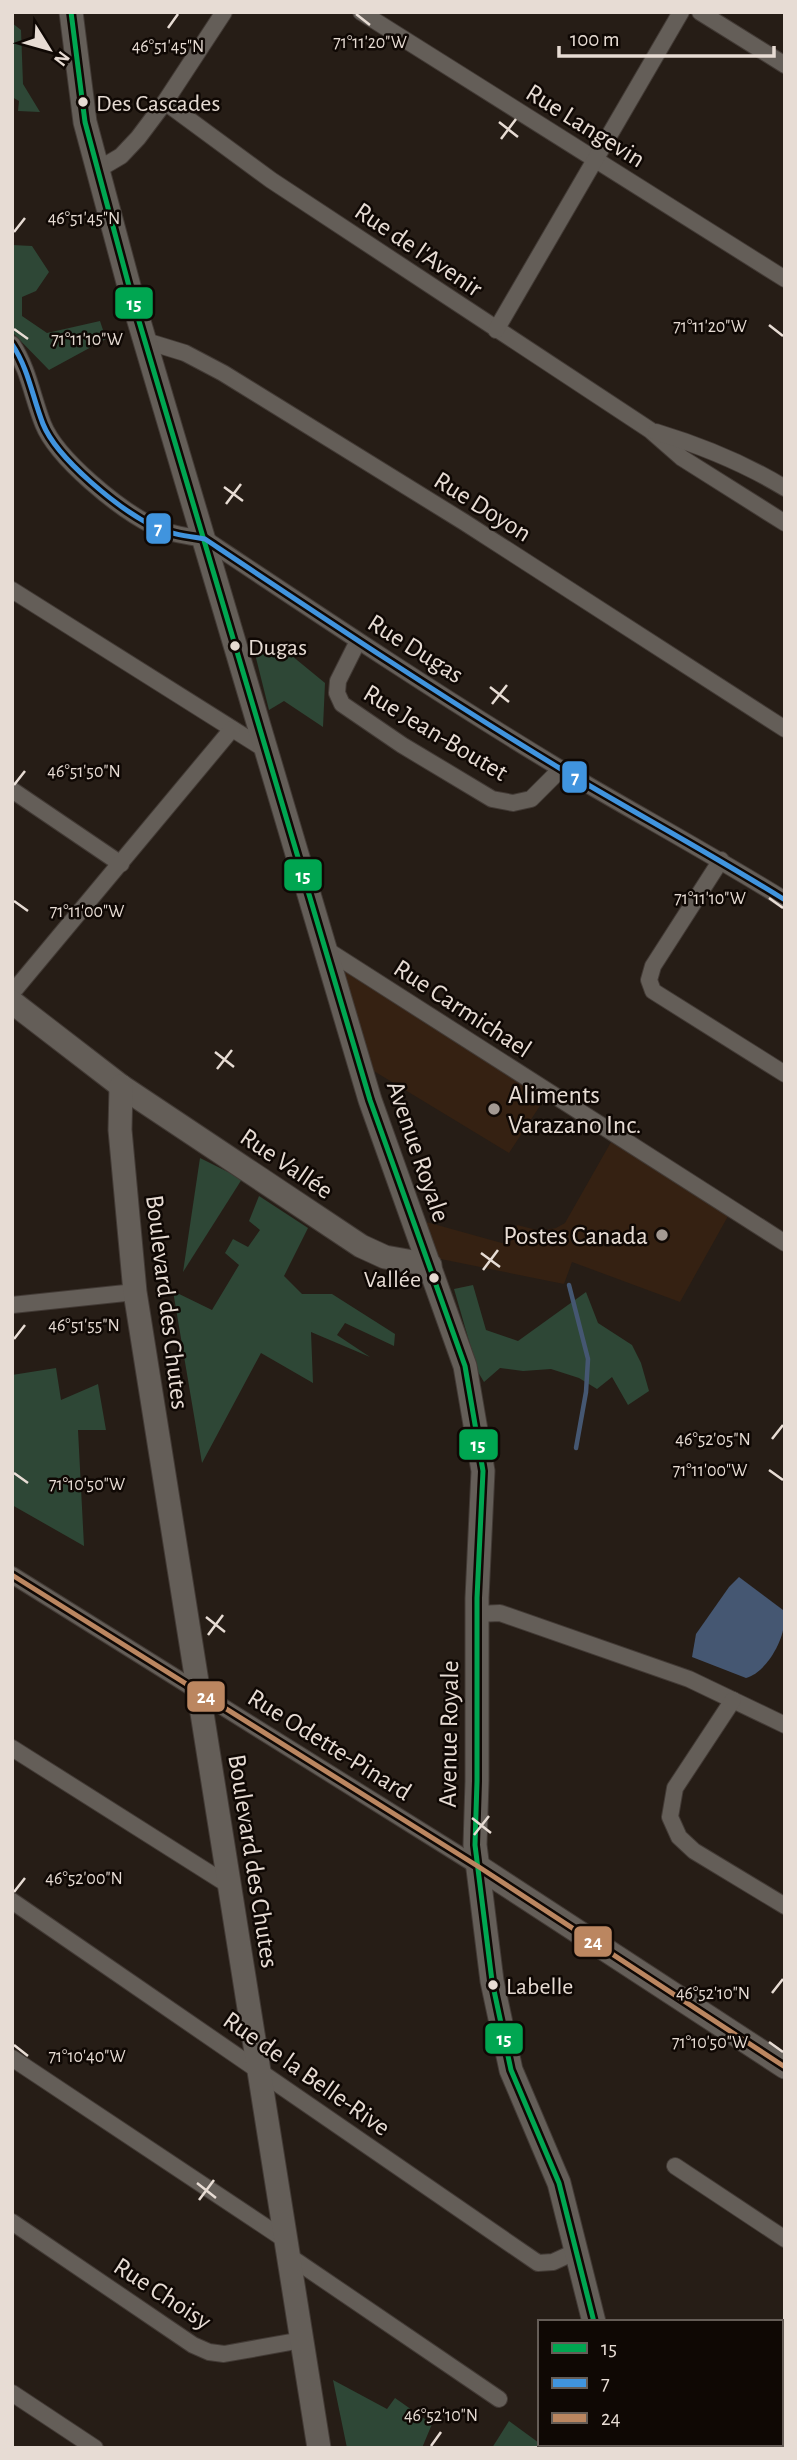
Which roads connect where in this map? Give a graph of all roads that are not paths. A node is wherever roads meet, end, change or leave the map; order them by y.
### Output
1 (71, 12) edge
2 (224, 12) edge
3 (362, 12) edge
4 (681, 12) edge
5 (700, 12) edge
6 (785, 65) edge
7 (165, 102) junction
8 (595, 159) junction
9 (99, 169) junction
10 (785, 279) edge
11 (496, 330) junction
12 (146, 341) junction
13 (12, 344) edge
14 (650, 430) junction
15 (785, 488) edge
16 (785, 523) edge
17 (205, 539) junction
18 (12, 590) edge
19 (358, 641) junction
20 (232, 729) junction
21 (785, 729) edge
22 (266, 750) junction
23 (561, 769) junction
24 (12, 790) edge
25 (721, 860) junction
26 (121, 864) junction
27 (785, 900) edge
28 (327, 950) junction
29 (12, 993) edge
30 (12, 1002) edge
31 (785, 1074) edge
32 (121, 1086) junction
33 (785, 1243) edge
34 (430, 1265) junction
35 (135, 1292) junction
36 (12, 1304) edge
37 (12, 1575) edge
38 (477, 1614) junction
39 (198, 1689) junction
40 (733, 1700) junction
41 (785, 1726) edge
42 (12, 1748) edge
43 (479, 1867) junction
44 (230, 1886) junction
45 (12, 1901) edge
46 (785, 1906) edge
47 (12, 2059) edge
48 (785, 2067) edge
49 (259, 2069) junction
50 (675, 2166) dead end
51 (12, 2222) edge
52 (785, 2239) edge
53 (288, 2249) junction
54 (578, 2251) junction
55 (594, 2320) edge
56 (302, 2340) junction
57 (12, 2393) edge
58 (499, 2399) dead end
59 (95, 2448) edge
60 (319, 2448) edge

1 - 9 main road, Avenue Royale
2 - 7 street
3 - 8 street, Rue Langevin
4 - 8 street
5 - 6 street
7 - 9 street
7 - 11 street, Rue de l'Avenir
8 - 10 street, Rue Langevin
8 - 11 street
9 - 12 main road, Avenue Royale
11 - 14 street, Rue de l'Avenir
12 - 17 main road, Avenue Royale
12 - 21 street, Rue Doyon
13 - 17 street
14 - 15 street, Rue de l'Avenir
14 - 16 street, Rue de l'Avenir
17 - 19 street, Rue Dugas
17 - 22 main road, Avenue Royale
18 - 20 street
19 - 23 street, Rue Dugas
19 - 23 street, Rue Jean-Boutet
20 - 22 street
20 - 26 street
22 - 28 main road, Avenue Royale
23 - 25 street, Rue Dugas
24 - 26 street
25 - 27 street, Rue Dugas
25 - 31 street
26 - 29 street
28 - 33 street, Rue Carmichael
28 - 34 main road, Avenue Royale
30 - 32 main road
32 - 34 main road, Rue Vallée
32 - 35 main road, Boulevard des Chutes
34 - 38 main road, Avenue Royale
35 - 36 street
35 - 39 main road, Boulevard des Chutes
37 - 39 street, Rue Odette-Pinard
38 - 40 street
38 - 43 main road, Avenue Royale
39 - 43 street, Rue Odette-Pinard
39 - 44 main road, Boulevard des Chutes
40 - 41 street
40 - 46 street
42 - 44 street
43 - 48 main road
43 - 54 main road, Avenue Royale
44 - 49 main road, Boulevard des Chutes
45 - 49 street, Rue de la Belle-Rive
47 - 53 street
49 - 53 main road, Boulevard des Chutes
49 - 54 street, Rue de la Belle-Rive
50 - 52 street
51 - 56 street, Rue Choisy
53 - 56 main road, Boulevard des Chutes
53 - 58 street
54 - 55 main road, Avenue Royale
56 - 60 main road, Boulevard des Chutes
57 - 59 street

